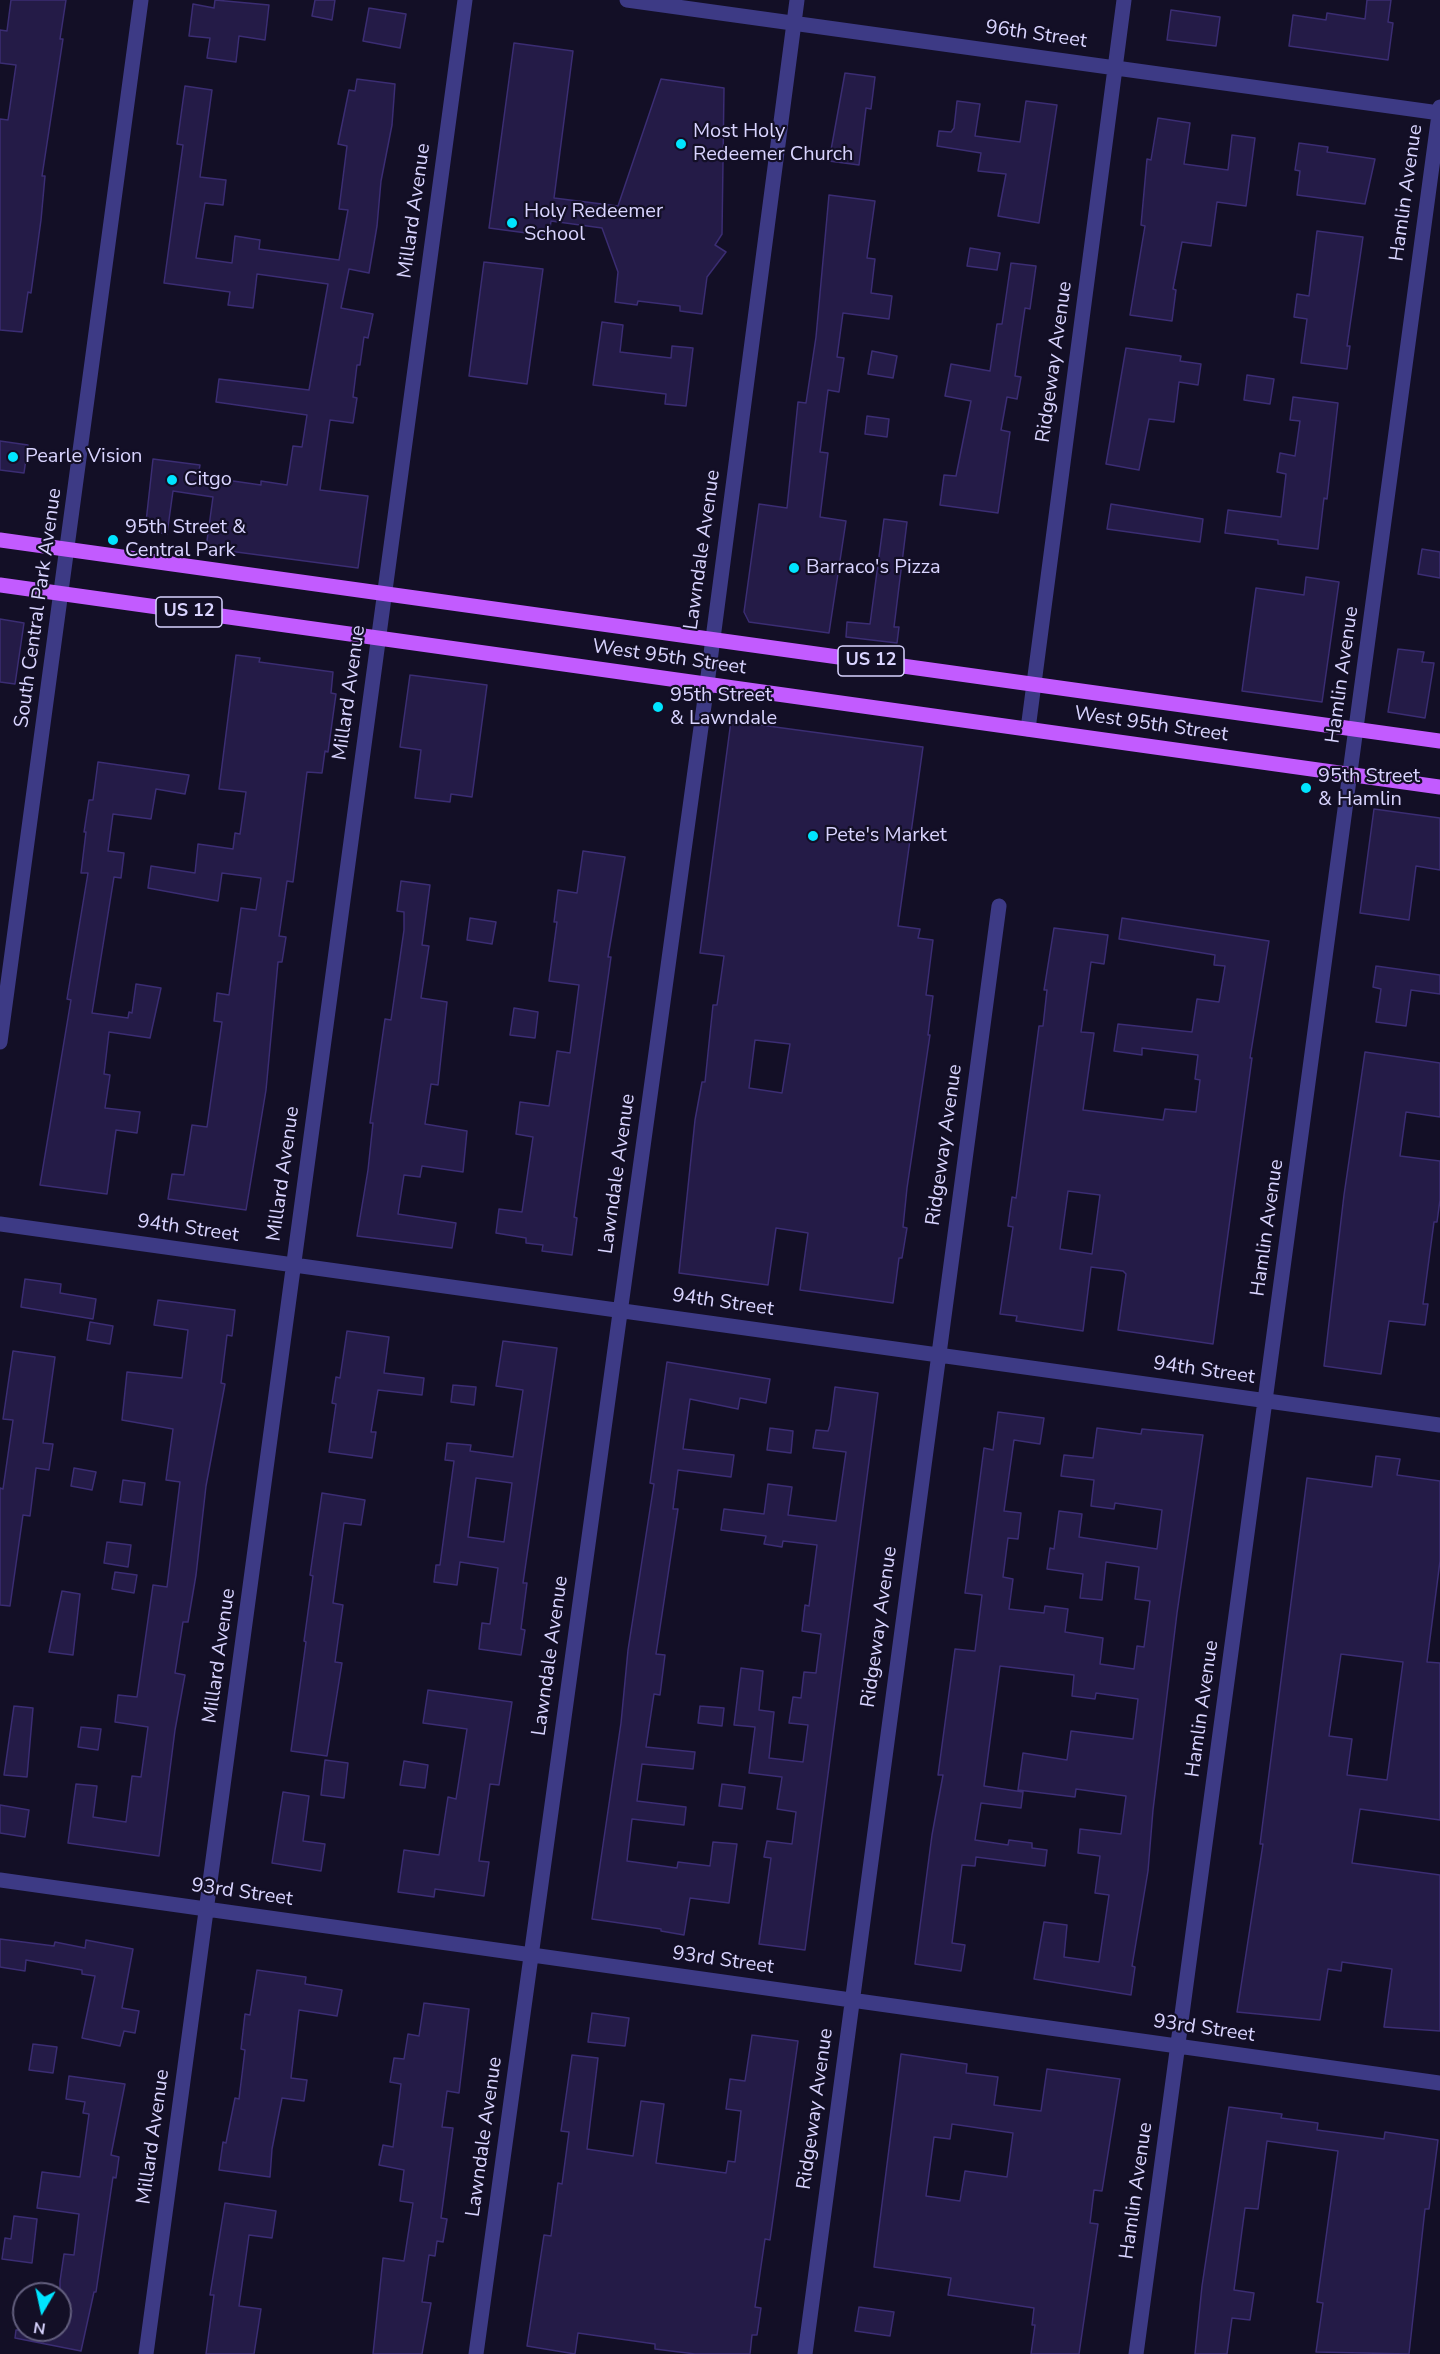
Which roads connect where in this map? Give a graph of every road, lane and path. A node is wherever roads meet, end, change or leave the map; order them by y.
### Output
1 (141, 0) edge
2 (465, 0) edge
3 (627, 0) edge
4 (797, 0) edge
5 (1124, 0) edge
6 (794, 23) junction
7 (1115, 68) junction
8 (1440, 107) edge
9 (1440, 113) edge
10 (0, 540) edge
11 (68, 549) junction
12 (0, 585) edge
13 (384, 593) junction
14 (62, 594) junction
15 (378, 638) junction
16 (713, 639) junction
17 (707, 684) junction
18 (1034, 684) junction
19 (1028, 729) junction
20 (1357, 729) junction
21 (1440, 741) edge
22 (1351, 774) junction
23 (1440, 787) edge
24 (999, 906) dead end
25 (0, 1042) edge
26 (0, 1224) edge
27 (293, 1264) junction
28 (620, 1310) junction
29 (937, 1354) junction
30 (1266, 1401) junction
31 (1440, 1425) edge
32 (0, 1880) edge
33 (206, 1909) junction
34 (531, 1955) junction
35 (852, 2000) junction
36 (1178, 2046) junction
37 (1440, 2083) edge
38 (146, 2354) edge
39 (476, 2354) edge
40 (805, 2354) edge
41 (1136, 2354) edge

1 - 11 street, South Central Park Avenue
2 - 13 street, Millard Avenue
3 - 6 street, 96th Street
4 - 6 street, Lawndale Avenue
5 - 7 street, Ridgeway Avenue
6 - 7 street, 96th Street
6 - 16 street, Lawndale Avenue
7 - 9 street, 96th Street
7 - 18 street, Ridgeway Avenue
8 - 9 street, Hamlin Avenue
9 - 20 street, Hamlin Avenue
10 - 11 main road, West 95th Street / US 12
11 - 13 main road, West 95th Street / US 12
11 - 14 street, South Central Park Avenue
12 - 14 main road, West 95th Street / US 12
13 - 15 street, Millard Avenue
13 - 16 main road, West 95th Street / US 12
14 - 15 main road, West 95th Street / US 12
14 - 25 street, South Central Park Avenue
15 - 17 main road, West 95th Street / US 12
15 - 27 street, Millard Avenue
16 - 17 street, Lawndale Avenue
16 - 18 main road, West 95th Street / US 12
17 - 19 main road, West 95th Street / US 12
17 - 28 street, Lawndale Avenue
18 - 19 street, Ridgeway Avenue
18 - 20 main road, West 95th Street / US 12
19 - 22 main road, West 95th Street / US 12
20 - 21 main road, West 95th Street / US 12
20 - 22 street, Hamlin Avenue
22 - 23 main road, West 95th Street / US 12
22 - 30 street, Hamlin Avenue
24 - 29 street, Ridgeway Avenue
26 - 27 street, 94th Street
27 - 28 street, 94th Street
27 - 33 street, Millard Avenue
28 - 29 street, 94th Street
28 - 34 street, Lawndale Avenue
29 - 30 street, 94th Street
29 - 35 street, Ridgeway Avenue
30 - 31 street, 94th Street
30 - 36 street, Hamlin Avenue
32 - 33 street, 93rd Street
33 - 34 street, 93rd Street
33 - 38 street, Millard Avenue
34 - 35 street, 93rd Street
34 - 39 street, Lawndale Avenue
35 - 36 street, 93rd Street
35 - 40 street, Ridgeway Avenue
36 - 37 street, 93rd Street
36 - 41 street, Hamlin Avenue

